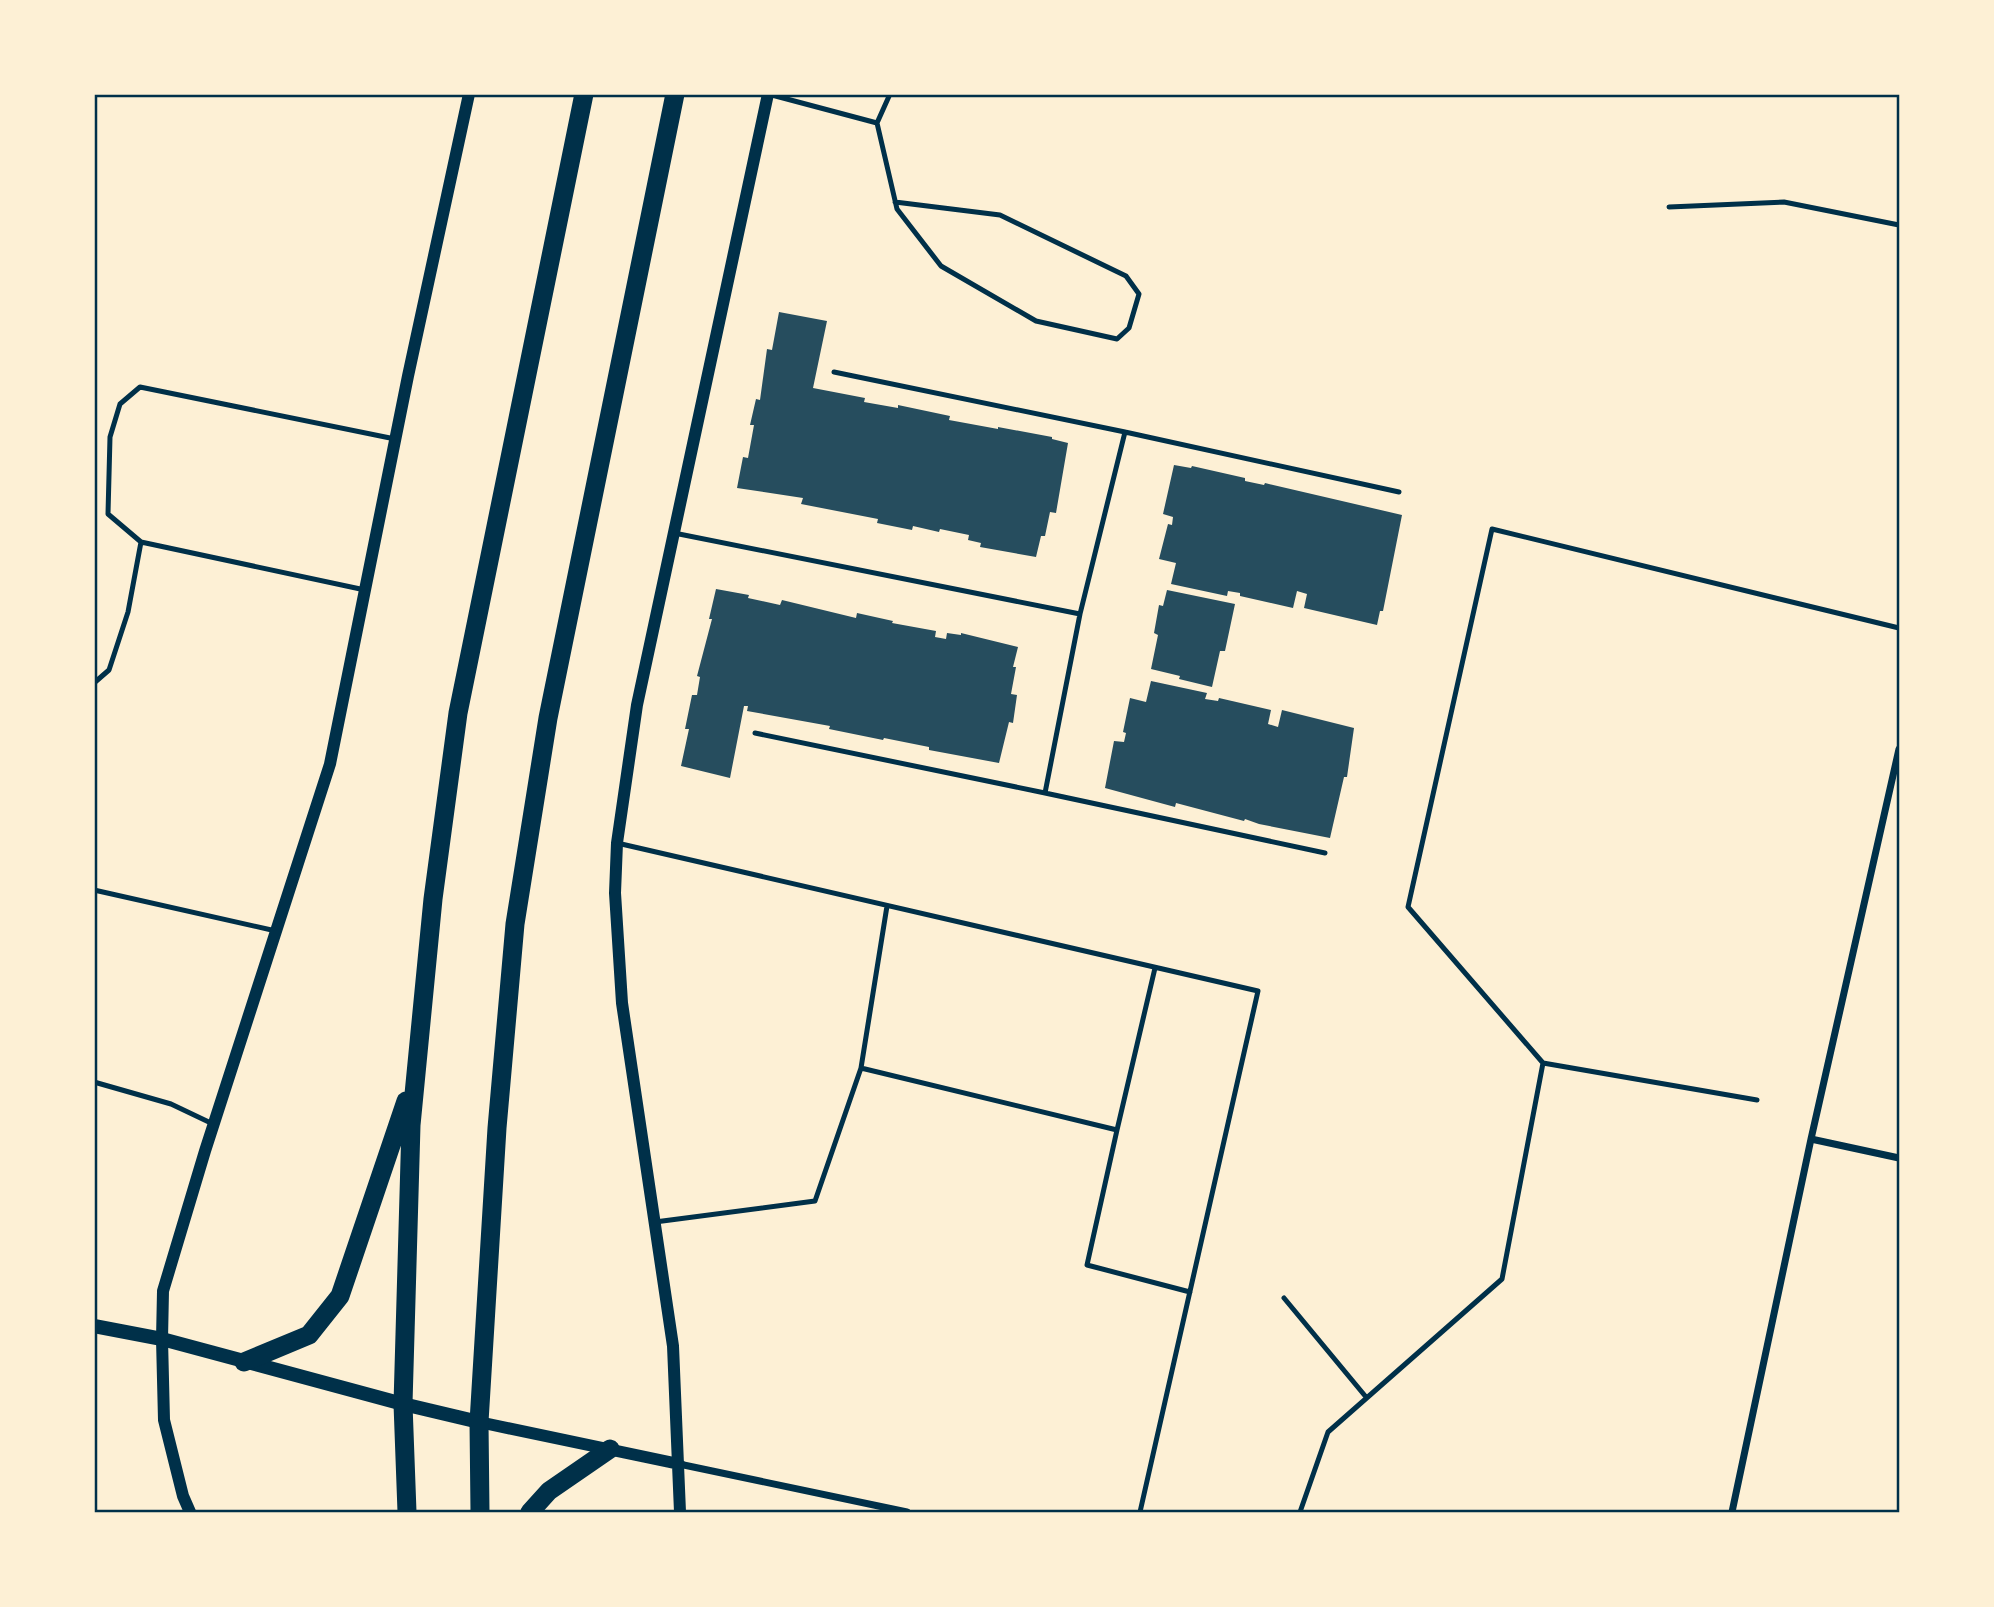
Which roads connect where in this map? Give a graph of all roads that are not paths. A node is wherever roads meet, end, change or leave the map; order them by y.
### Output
1 (469, 94) edge
2 (584, 94) edge
3 (676, 94) edge
4 (768, 94) edge
5 (890, 94) edge
6 (877, 122) junction
7 (895, 202) junction
8 (1669, 207) dead end
9 (1899, 225) edge
10 (834, 372) dead end
11 (1125, 432) junction
12 (395, 439) junction
13 (1399, 492) dead end
14 (674, 533) junction
15 (141, 541) junction
16 (365, 590) junction
17 (1080, 614) junction
18 (1899, 628) edge
19 (94, 683) edge
20 (755, 733) dead end
21 (1899, 749) edge
22 (1045, 793) junction
23 (617, 843) junction
24 (1325, 853) dead end
25 (94, 890) edge
26 (887, 906) junction
27 (276, 931) junction
28 (1155, 968) junction
29 (1543, 1063) junction
30 (861, 1068) junction
31 (415, 1073) junction
32 (94, 1082) edge
33 (1757, 1100) dead end
34 (214, 1125) junction
35 (1117, 1130) junction
36 (1811, 1139) junction
37 (1899, 1158) edge
38 (655, 1222) junction
39 (1190, 1292) junction
40 (1284, 1298) dead end
41 (94, 1326) edge
42 (162, 1339) junction
43 (244, 1362) junction
44 (1366, 1397) junction
45 (402, 1404) junction
46 (480, 1422) junction
47 (610, 1449) junction
48 (679, 1464) junction
49 (190, 1513) edge
50 (407, 1513) edge
51 (480, 1513) edge
52 (530, 1513) edge
53 (680, 1513) edge
54 (906, 1513) edge
55 (1140, 1513) edge
56 (1300, 1513) edge
57 (1732, 1513) edge

1 - 12 street
2 - 31 highway
3 - 46 highway
4 - 6 lane
4 - 14 street
5 - 6 lane
6 - 7 lane
7 - 7 lane
8 - 9 lane
10 - 11 lane
11 - 13 lane
11 - 17 lane
12 - 15 lane
12 - 16 street
14 - 17 lane
14 - 23 street
15 - 16 lane
15 - 19 lane
16 - 27 street
17 - 22 lane
18 - 29 lane
20 - 22 lane
21 - 36 street
22 - 24 lane
23 - 26 lane
23 - 38 street
25 - 27 lane
26 - 28 lane
26 - 30 lane
27 - 34 street
28 - 35 lane
28 - 39 lane
29 - 33 lane
29 - 44 lane
30 - 35 lane
30 - 38 lane
31 - 43 highway
31 - 45 highway
32 - 34 lane
34 - 42 street
35 - 39 lane
36 - 37 street
36 - 57 street
38 - 48 street
39 - 55 lane
40 - 44 lane
41 - 42 main road
42 - 43 main road
42 - 49 street
43 - 45 main road
44 - 56 lane
45 - 46 main road
45 - 50 highway
46 - 47 street
46 - 51 highway
47 - 48 street
47 - 52 highway
48 - 53 street
48 - 54 street

